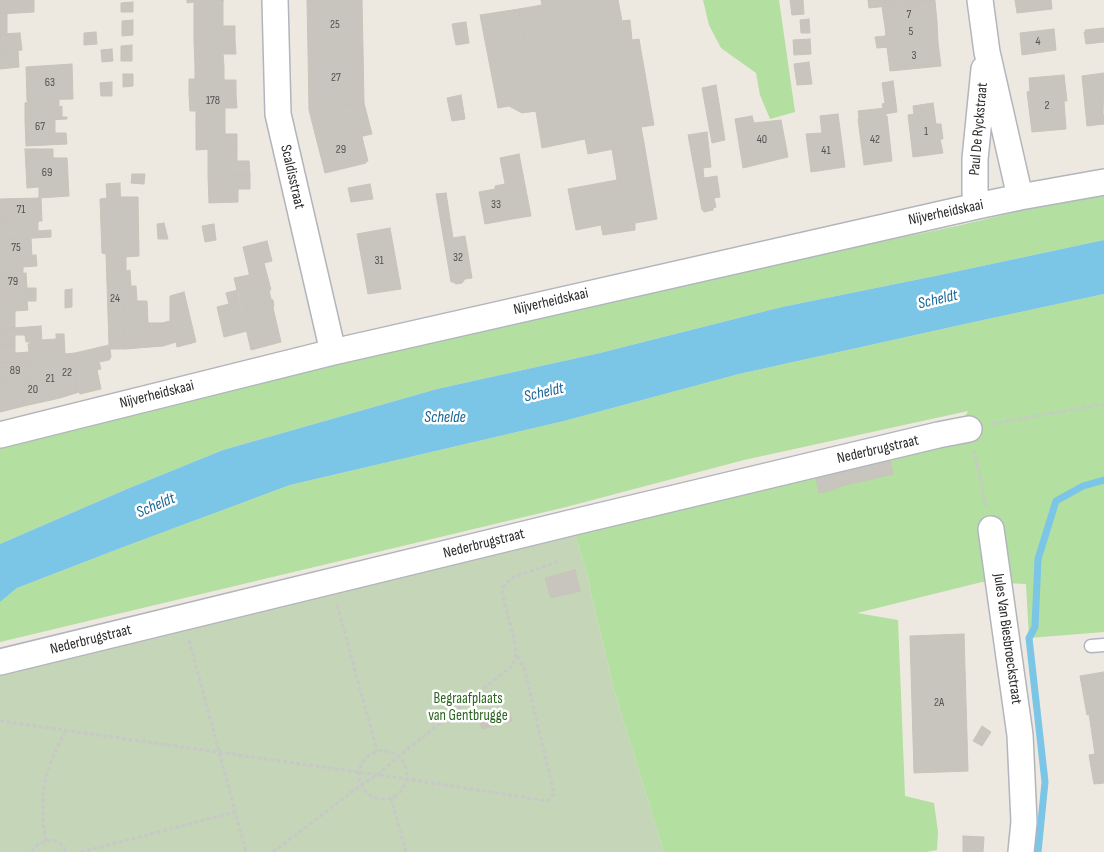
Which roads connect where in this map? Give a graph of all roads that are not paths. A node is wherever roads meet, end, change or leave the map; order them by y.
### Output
1 (274, 0) edge
2 (980, 0) edge
3 (987, 52) junction
4 (1104, 182) edge
5 (1020, 197) junction
6 (977, 206) junction
7 (333, 352) junction
8 (969, 429) road end
9 (0, 434) edge
10 (991, 529) road end
11 (0, 662) edge
12 (1021, 852) edge

1 - 7 street, Scaldisstraat
2 - 3 street, Paul De Ryckstraat
3 - 5 street, Paul De Ryckstraat
3 - 6 street, Paul De Ryckstraat
4 - 5 street, Nijverheidskaai
5 - 6 street, Nijverheidskaai
6 - 7 street, Nijverheidskaai
7 - 9 street, Nijverheidskaai
8 - 11 street, Nederbrugstraat
10 - 12 street, Jules Van Biesbroeckstraat

